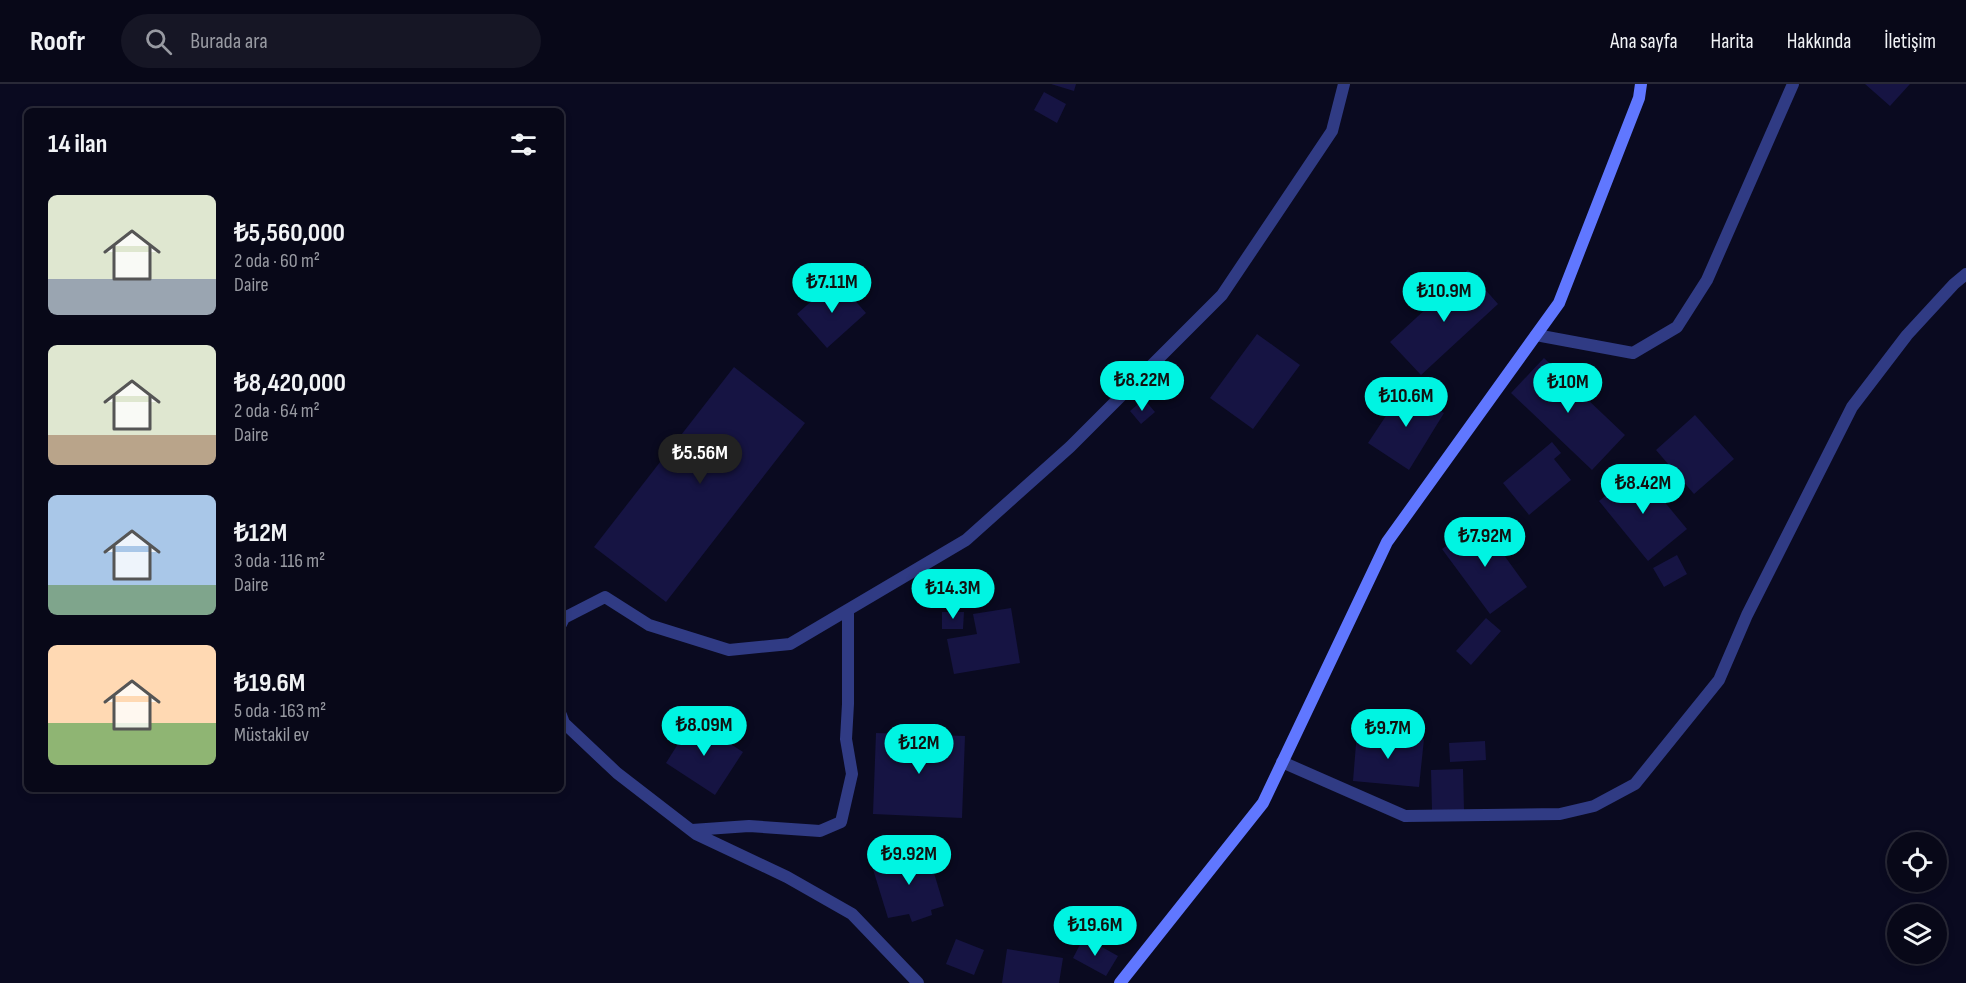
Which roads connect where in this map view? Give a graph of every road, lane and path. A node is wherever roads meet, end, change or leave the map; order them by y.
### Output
1 (1344, 84) edge
2 (1641, 84) edge
3 (1793, 84) edge
4 (1966, 274) edge
5 (1536, 335) junction
6 (848, 610) junction
7 (564, 618) edge
8 (564, 723) edge
9 (1282, 762) junction
10 (692, 830) junction
11 (918, 983) edge
12 (1119, 983) edge

1 - 6 street
2 - 5 street
3 - 5 street
4 - 9 street
5 - 9 street
6 - 7 street
6 - 10 street
8 - 10 street
9 - 12 street
10 - 11 street

